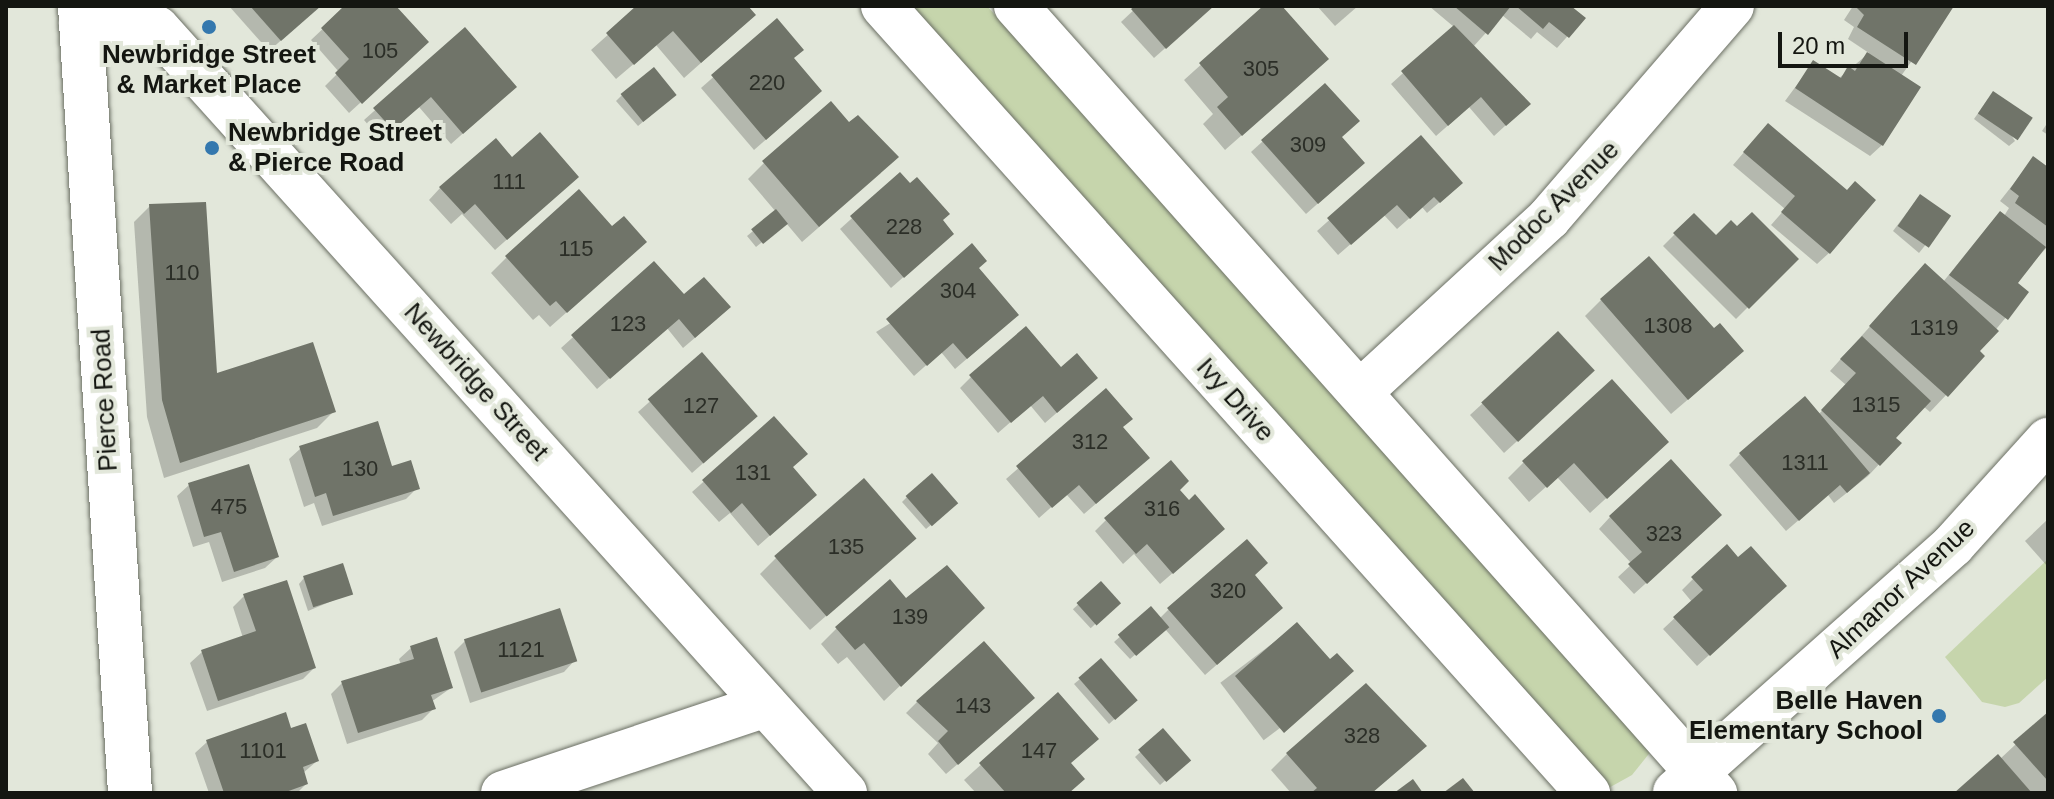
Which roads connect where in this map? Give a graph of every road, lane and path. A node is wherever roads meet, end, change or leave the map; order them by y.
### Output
1 (883, 6) edge
2 (1016, 6) edge
3 (1732, 6) edge
4 (87, 11) edge
5 (1361, 391) junction
6 (2048, 440) edge
7 (766, 705) junction
8 (1700, 788) edge
9 (130, 793) edge
10 (503, 793) edge
11 (845, 793) edge
12 (1588, 793) edge

1 - 12 street, Ivy Drive
2 - 5 street
3 - 5 street, Modoc Avenue
4 - 7 street, Newbridge Street
4 - 9 street, Pierce Road
5 - 8 street
6 - 8 street, Almanor Avenue
7 - 10 street
7 - 11 street, Newbridge Street

